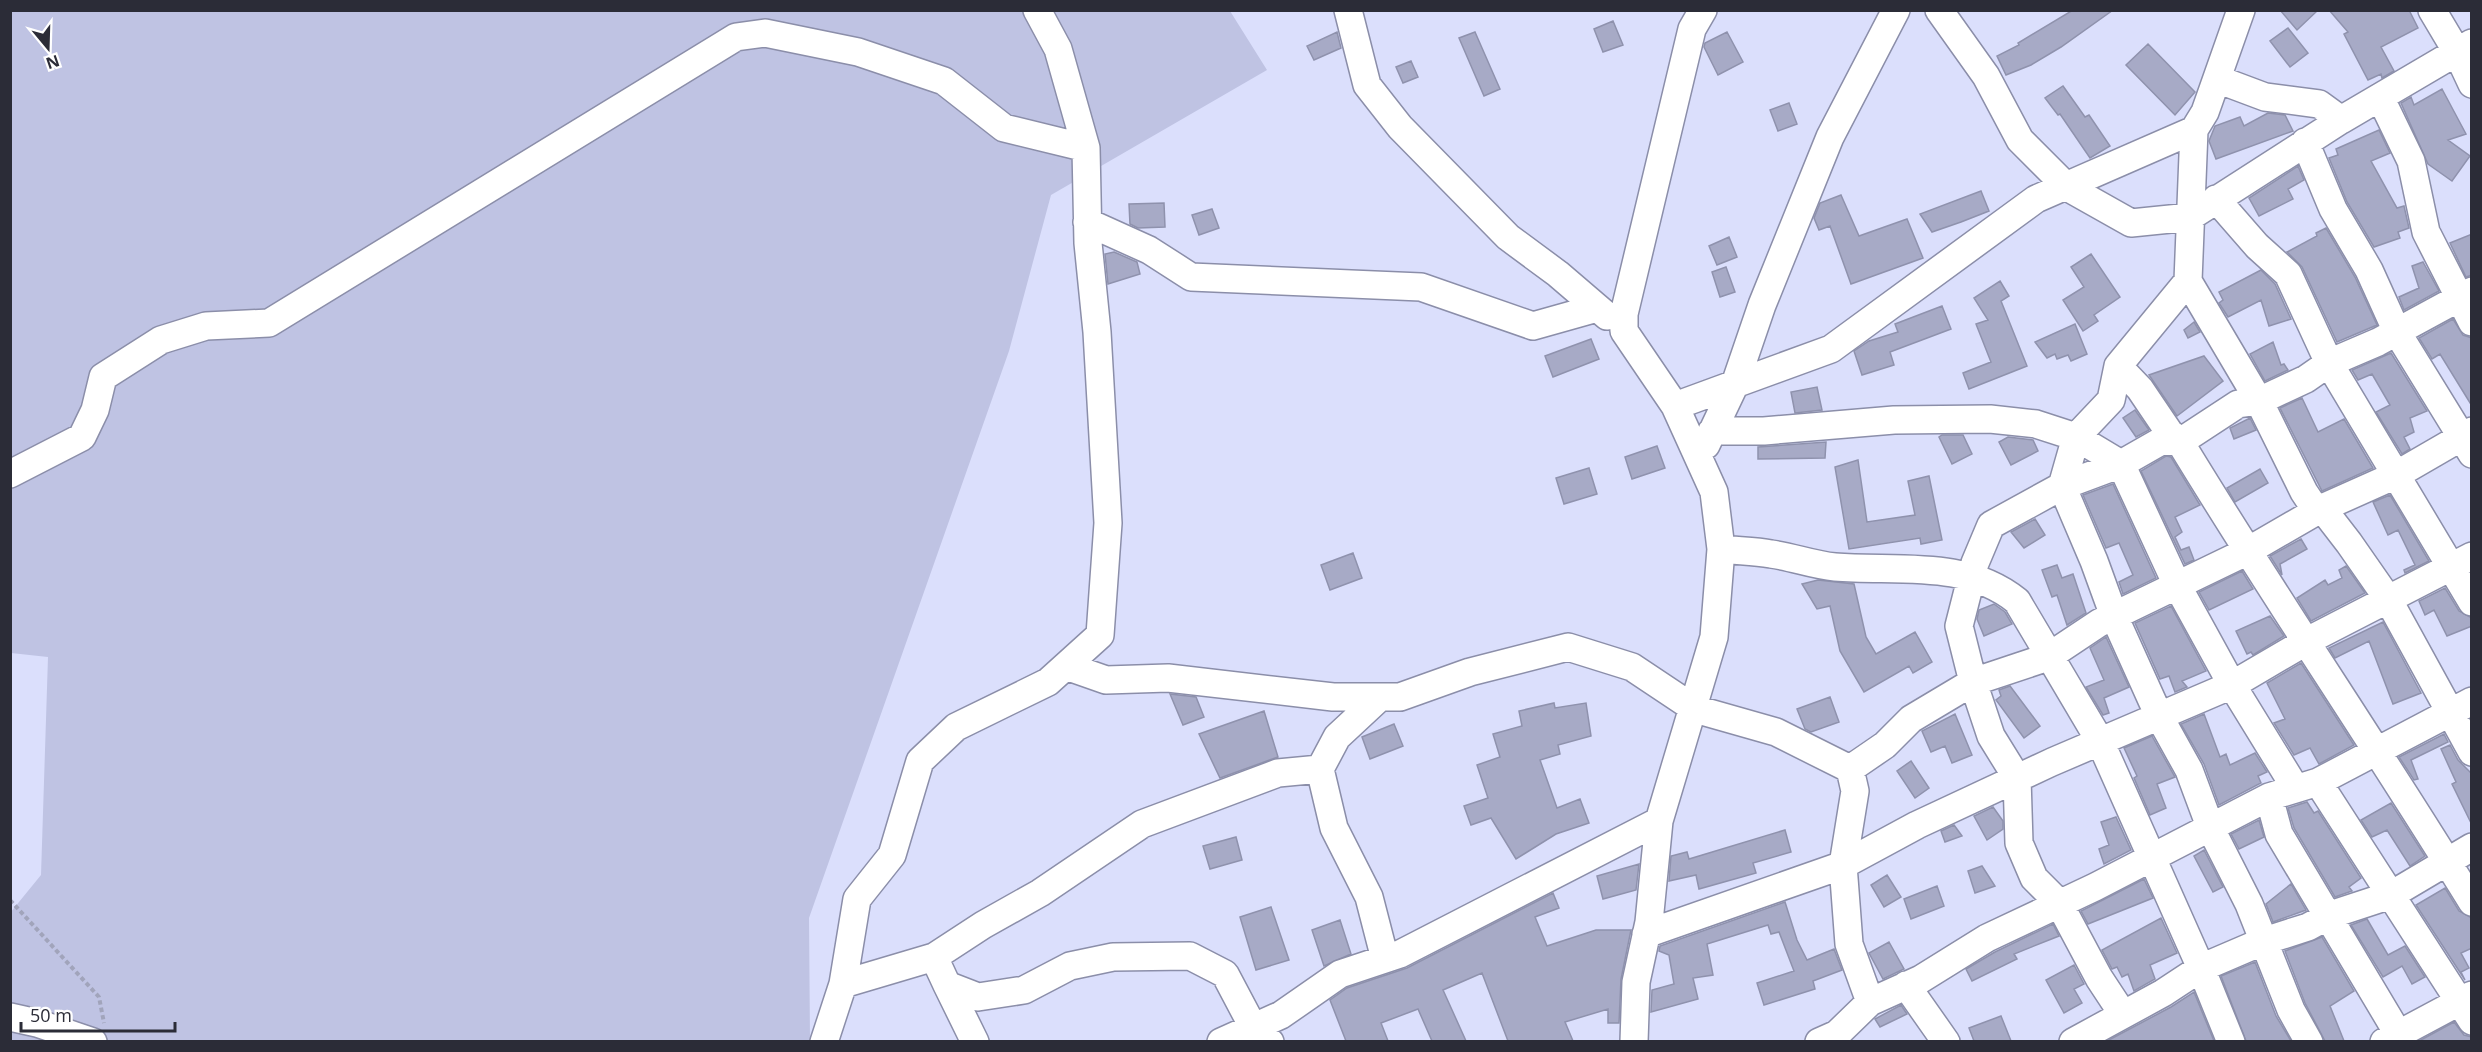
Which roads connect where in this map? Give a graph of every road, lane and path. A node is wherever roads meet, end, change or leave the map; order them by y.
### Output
1 (1037, 10) edge
2 (1348, 10) edge
3 (1702, 10) edge
4 (1896, 10) edge
5 (1939, 10) edge
6 (2241, 10) edge
7 (2432, 10) edge
8 (2464, 47) edge
9 (2217, 79) junction
10 (2472, 84) edge
11 (2382, 96) junction
12 (2341, 120) junction
13 (2194, 130) junction
14 (2306, 142) junction
15 (1086, 148) junction
16 (2067, 187) junction
17 (2216, 199) junction
18 (2190, 217) junction
19 (1087, 222) junction
20 (2188, 281) junction
21 (2466, 294) edge
22 (1597, 308) junction
23 (2472, 322) edge
24 (1624, 331) junction
25 (2397, 332) junction
26 (2329, 363) junction
27 (2118, 366) junction
28 (1735, 384) junction
29 (2259, 401) junction
30 (1675, 406) junction
31 (1712, 431) junction
32 (2076, 437) junction
33 (2468, 440) edge
34 (2180, 442) junction
35 (1699, 459) junction
36 (2121, 464) junction
37 (10, 474) edge
38 (2396, 475) junction
39 (2062, 486) junction
40 (2322, 508) junction
41 (1721, 549) junction
42 (2247, 552) junction
43 (2461, 560) edge
44 (1972, 576) junction
45 (2178, 585) junction
46 (2388, 599) junction
47 (2472, 602) edge
48 (2114, 616) junction
49 (2307, 641) junction
50 (2048, 657) junction
51 (1066, 666) junction
52 (1973, 682) junction
53 (2232, 685) junction
54 (1380, 697) junction
55 (2461, 707) edge
56 (1695, 708) junction
57 (2159, 716) junction
58 (2100, 741) junction
59 (2376, 752) junction
60 (2472, 752) edge
61 (1850, 769) junction
62 (1320, 770) junction
63 (2017, 778) junction
64 (2307, 785) junction
65 (2269, 797) junction
66 (1659, 821) junction
67 (2211, 829) junction
68 (2472, 846) edge
69 (2151, 858) junction
70 (2448, 862) junction
71 (1843, 865) junction
72 (2391, 895) junction
73 (10, 900) edge
74 (2472, 902) edge
75 (2059, 903) junction
76 (2330, 915) junction
77 (1646, 934) junction
78 (2264, 941) junction
79 (934, 957) junction
80 (1385, 958) junction
81 (2202, 968) junction
82 (843, 984) junction
83 (947, 985) junction
84 (1906, 986) junction
85 (1870, 1002) junction
86 (2468, 1006) edge
87 (2122, 1013) junction
88 (10, 1017) edge
89 (1261, 1034) edge
90 (99, 1036) edge
91 (1831, 1039) edge
92 (2396, 1039) edge
93 (824, 1041) edge
94 (975, 1041) edge
95 (1221, 1041) edge
96 (1634, 1041) edge
97 (1946, 1041) edge
98 (2073, 1041) edge
99 (2231, 1041) edge
100 (2309, 1041) edge

1 - 15 street
2 - 22 street
3 - 24 street
4 - 28 street
5 - 16 street
6 - 9 street
7 - 8 street
8 - 10 street
8 - 11 street
9 - 12 street
9 - 13 street
11 - 12 street
11 - 21 street
12 - 14 street
13 - 16 street
13 - 18 street
14 - 17 street
14 - 25 street
15 - 19 street
15 - 37 street
16 - 18 street
16 - 28 street
17 - 18 street
17 - 26 street
18 - 20 street
19 - 22 street
19 - 51 street
20 - 27 street
20 - 29 street
21 - 23 street
21 - 25 street
22 - 24 street
24 - 30 street
25 - 26 street
25 - 33 street
26 - 29 street
26 - 38 street
27 - 32 street
27 - 34 street
28 - 30 street
28 - 31 street
29 - 34 street
29 - 40 street
30 - 35 street
31 - 32 street
31 - 35 street
32 - 36 street
32 - 39 street
33 - 38 street
34 - 36 street
34 - 42 street
35 - 41 street
36 - 39 street
36 - 45 street
38 - 40 street
38 - 43 street
39 - 44 street
39 - 48 street
40 - 42 street
40 - 46 street
41 - 44 street
41 - 56 street
42 - 45 street
42 - 49 street
43 - 46 street
43 - 47 street
44 - 50 street
44 - 52 street
45 - 48 street
45 - 53 street
46 - 49 street
46 - 55 street
48 - 50 street
48 - 57 street
49 - 53 street
49 - 59 street
50 - 52 street
50 - 58 street
51 - 54 street
51 - 82 street
52 - 61 street
52 - 63 street
53 - 57 street
53 - 64 street
54 - 56 street
54 - 62 street
55 - 59 street
55 - 60 street
56 - 61 street
56 - 66 street
57 - 58 street
57 - 67 street
58 - 63 street
58 - 69 street
59 - 64 street
59 - 70 street
61 - 71 street
62 - 79 street
62 - 80 street
63 - 71 street
63 - 75 street
64 - 65 street
64 - 72 street
65 - 67 street
65 - 76 street
66 - 77 street
66 - 80 street
67 - 69 street
67 - 78 street
68 - 70 street
69 - 75 street
69 - 81 street
70 - 72 street
70 - 74 street
71 - 77 street
71 - 85 street
72 - 76 street
72 - 86 street
73 - 90 path
75 - 84 street
75 - 87 street
76 - 78 street
76 - 92 street
77 - 96 street
78 - 81 street
78 - 100 street
79 - 82 street
79 - 83 street
80 - 89 street
81 - 87 street
81 - 99 street
82 - 93 street
83 - 89 street
83 - 94 street
84 - 85 street
84 - 97 street
85 - 91 street
86 - 92 street
87 - 98 street
88 - 90 street
89 - 95 street

